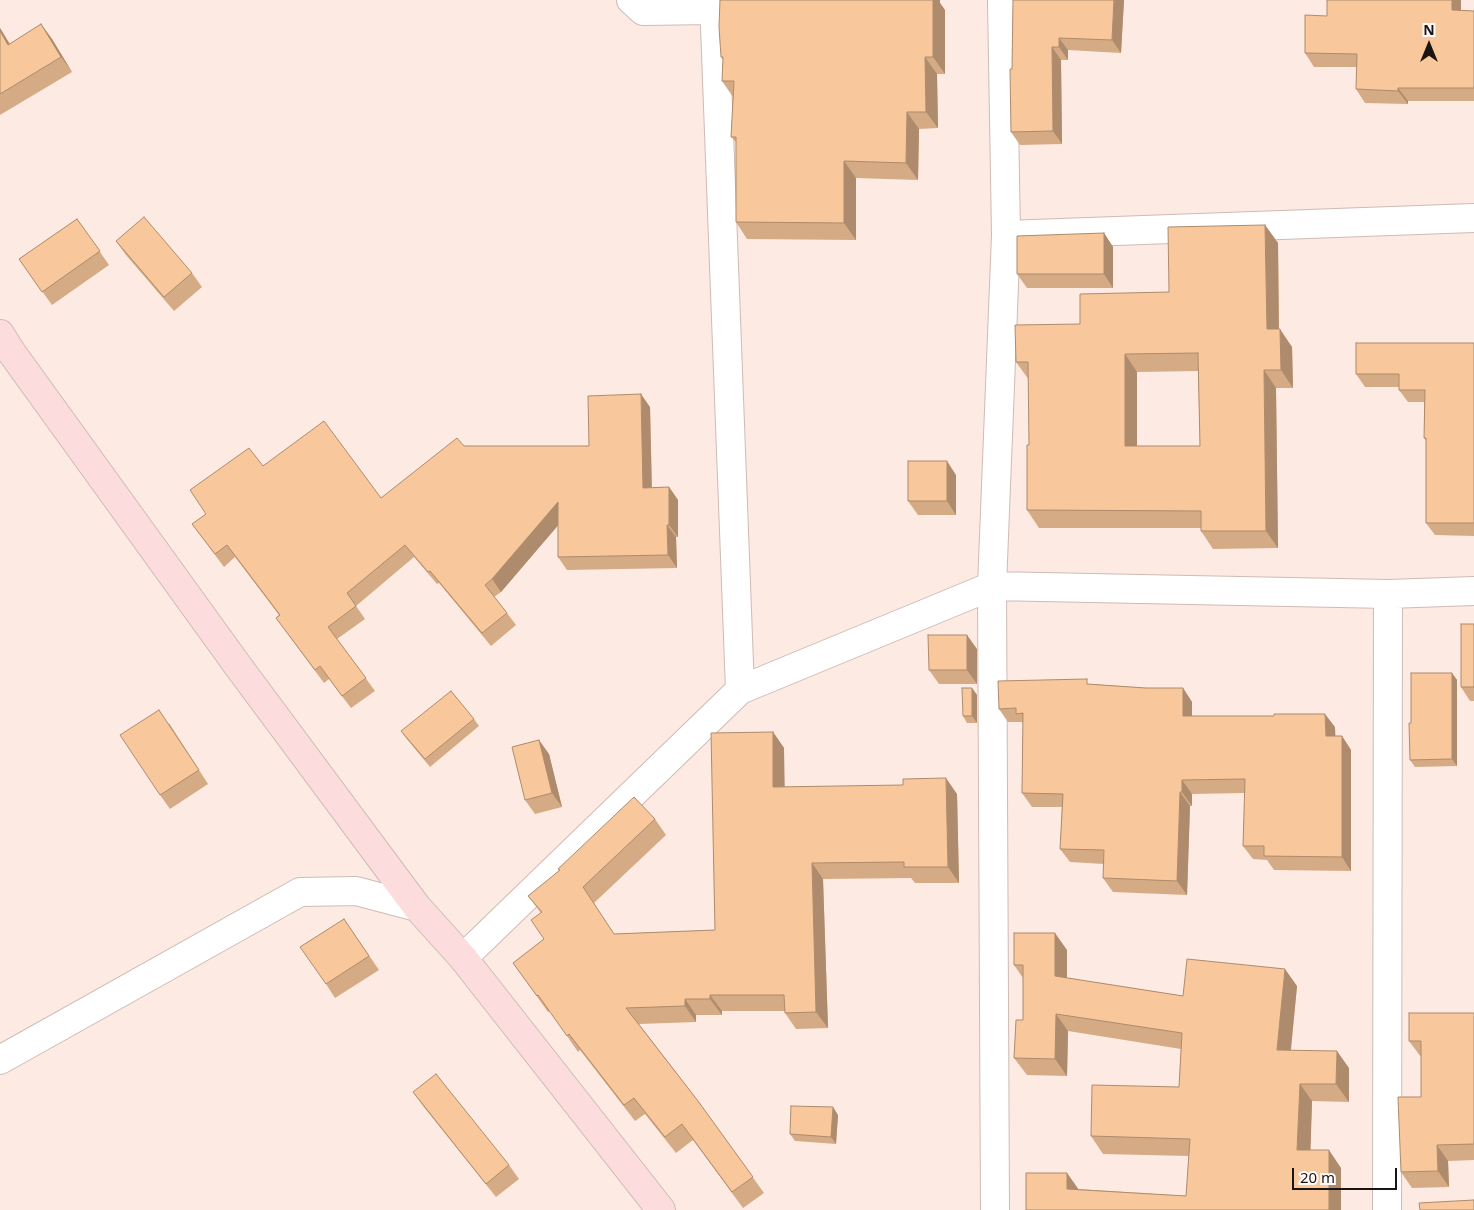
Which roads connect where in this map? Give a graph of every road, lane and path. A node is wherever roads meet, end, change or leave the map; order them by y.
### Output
1 (631, 0) edge
2 (1002, 0) edge
3 (714, 5) edge
4 (1474, 218) edge
5 (1006, 235) junction
6 (4, 349) edge
7 (992, 586) junction
8 (1474, 591) edge
9 (1388, 594) junction
10 (740, 690) junction
11 (417, 907) junction
12 (463, 958) junction
13 (0, 1060) edge
14 (661, 1210) edge
15 (995, 1210) edge
16 (1387, 1210) edge

1 - 3 street
2 - 5 street
3 - 10 street
4 - 5 street
5 - 7 street
6 - 11 street
7 - 9 street
7 - 10 street
7 - 15 street
8 - 9 street
9 - 16 street
10 - 12 street
11 - 12 street
11 - 13 street
12 - 14 street

